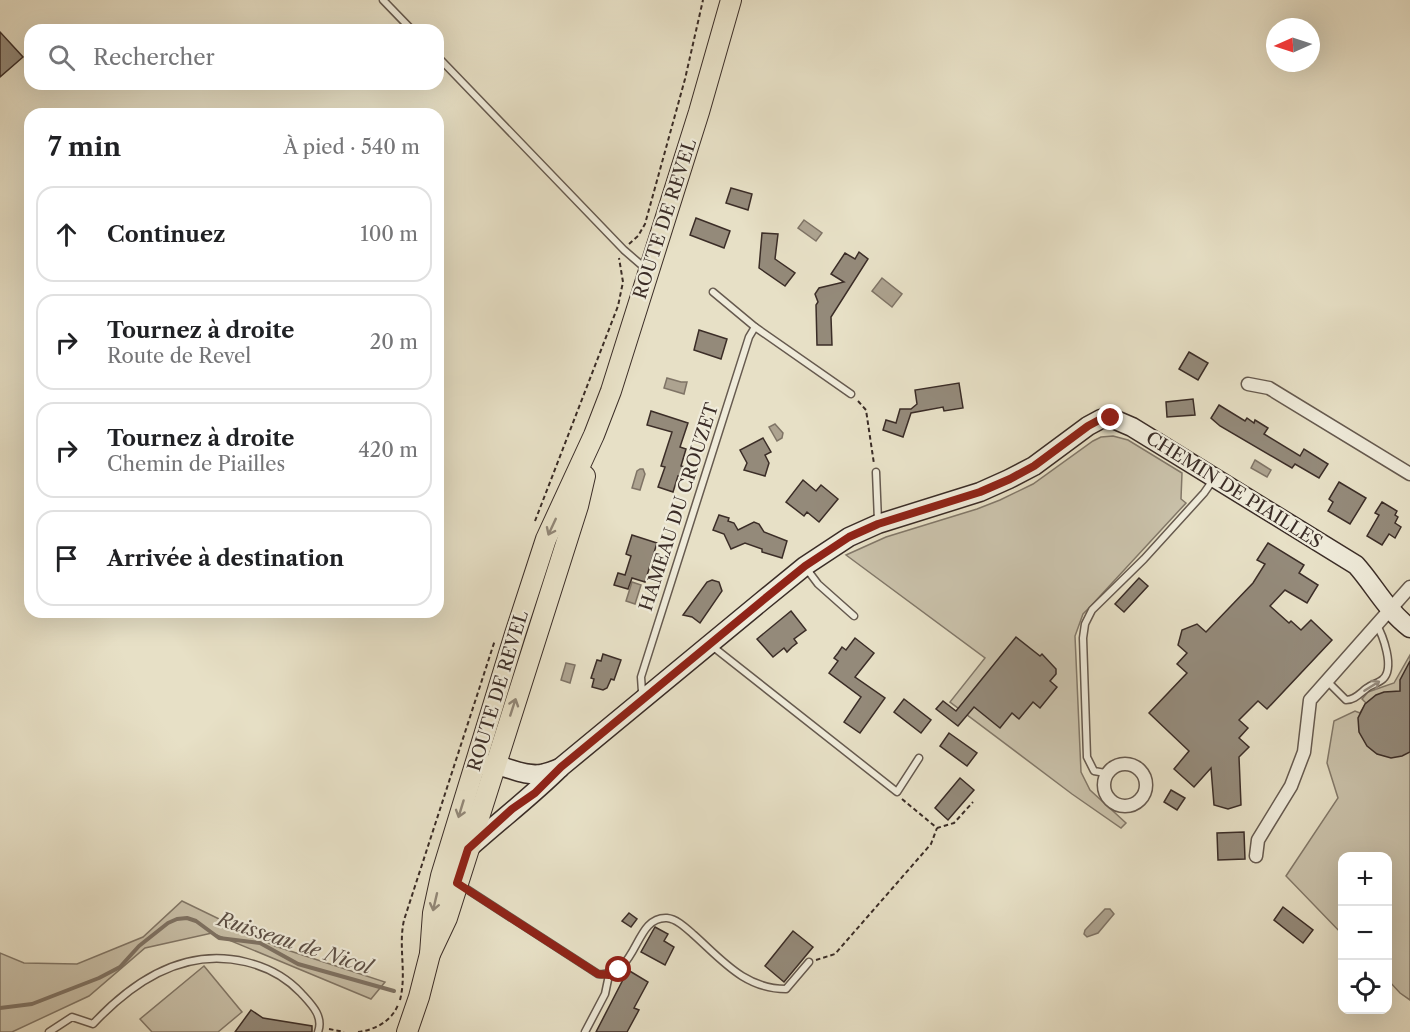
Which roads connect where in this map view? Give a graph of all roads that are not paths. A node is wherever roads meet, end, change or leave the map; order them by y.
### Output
1 (383, 0) edge
2 (731, 0) edge
3 (406, 24) edge
4 (444, 63) edge
5 (648, 271) junction
6 (713, 292) dead end
7 (755, 327) junction
8 (1248, 384) dead end
9 (851, 394) road end
10 (594, 435) junction
11 (876, 472) road end
12 (1410, 474) edge
13 (1215, 477) junction
14 (878, 524) junction
15 (805, 566) junction
16 (1410, 586) edge
17 (1391, 609) junction
18 (854, 616) dead end
19 (1376, 624) junction
20 (1410, 628) edge
21 (710, 644) junction
22 (1326, 680) junction
23 (645, 698) junction
24 (919, 758) dead end
25 (495, 763) junction
26 (561, 767) junction
27 (473, 772) junction
28 (1105, 773) dead end
29 (483, 802) junction
30 (512, 809) junction
31 (468, 849) junction
32 (1256, 856) dead end
33 (449, 879) junction
34 (809, 962) road end
35 (609, 975) junction
36 (319, 1029) edge
37 (49, 1032) edge
38 (406, 1032) edge
39 (585, 1032) edge

1 - 3 lane
2 - 5 main road, ROUTE DE REVEL
4 - 5 lane
5 - 10 main road, ROUTE DE REVEL
6 - 7 lane
7 - 9 lane
7 - 23 lane, HAMEAU DU CROUZET
8 - 12 street
25 -> 10 main road, ROUTE DE REVEL
10 -> 27 main road, ROUTE DE REVEL
11 - 14 lane
13 - 14 street, CHEMIN DE PIAILLES
13 - 17 street, CHEMIN DE PIAILLES
13 - 28 lane
14 - 15 street, CHEMIN DE PIAILLES
15 - 18 lane
15 - 21 street, CHEMIN DE PIAILLES
16 - 17 street
17 - 19 street
17 - 20 street, CHEMIN DE PIAILLES
19 - 22 street
22 -> 19 lane
21 - 23 street, CHEMIN DE PIAILLES
21 - 24 lane
22 - 32 street
23 - 26 street, CHEMIN DE PIAILLES
25 - 26 street, CHEMIN DE PIAILLES
25 - 27 street, CHEMIN DE PIAILLES
25 - 29 main road, ROUTE DE REVEL
26 - 30 street, CHEMIN DE PIAILLES
27 - 29 street
27 -> 33 main road, ROUTE DE REVEL
29 - 30 street
29 - 31 main road, ROUTE DE REVEL
30 - 31 street, CHEMIN DE PIAILLES
31 - 33 main road, ROUTE DE REVEL
33 - 35 lane
33 - 38 main road, ROUTE DE REVEL
34 - 35 lane
35 - 39 lane
36 - 37 lane

